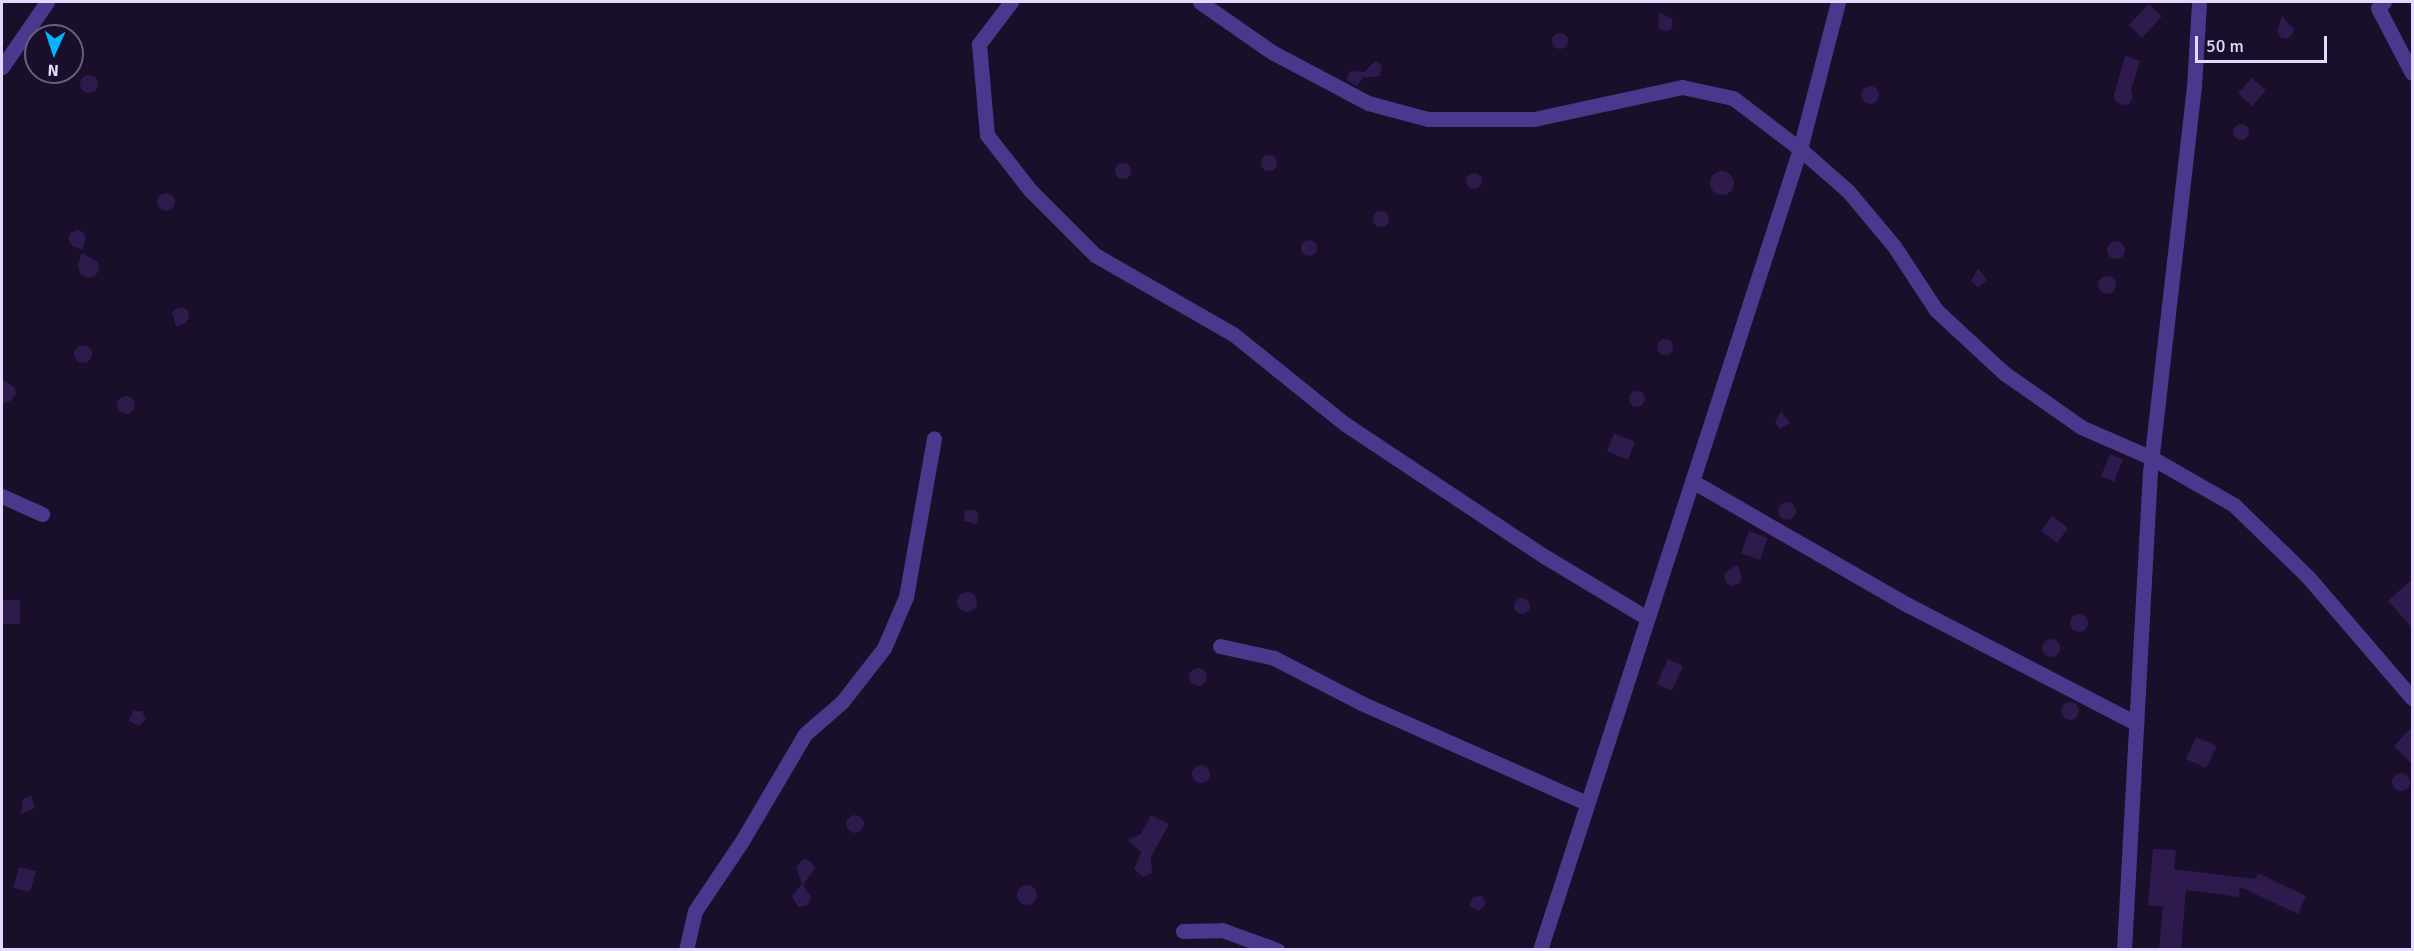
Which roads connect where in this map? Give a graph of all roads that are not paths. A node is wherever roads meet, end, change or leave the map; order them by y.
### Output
1 (47, 2) edge
2 (1011, 2) edge
3 (1200, 2) edge
4 (1838, 2) edge
5 (2199, 2) edge
6 (2384, 2) edge
7 (2, 67) edge
8 (2412, 73) edge
9 (1800, 149) junction
10 (934, 438) dead end
11 (2152, 458) junction
12 (1692, 480) junction
13 (2, 496) edge
14 (42, 514) dead end
15 (1647, 618) junction
16 (1220, 646) dead end
17 (2412, 698) edge
18 (2136, 723) junction
19 (1587, 802) junction
20 (1183, 931) dead end
21 (686, 950) edge
22 (1277, 950) edge
23 (1540, 950) edge
24 (2124, 950) edge

1 - 7 street
2 - 15 street
3 - 9 street
4 - 9 street
5 - 11 street
6 - 8 street
9 - 11 street
9 - 12 street
10 - 21 street
11 - 17 street
11 - 18 street
12 - 15 street
12 - 18 street
13 - 14 street
15 - 19 street
16 - 19 street
18 - 24 street
19 - 23 street
20 - 22 street

